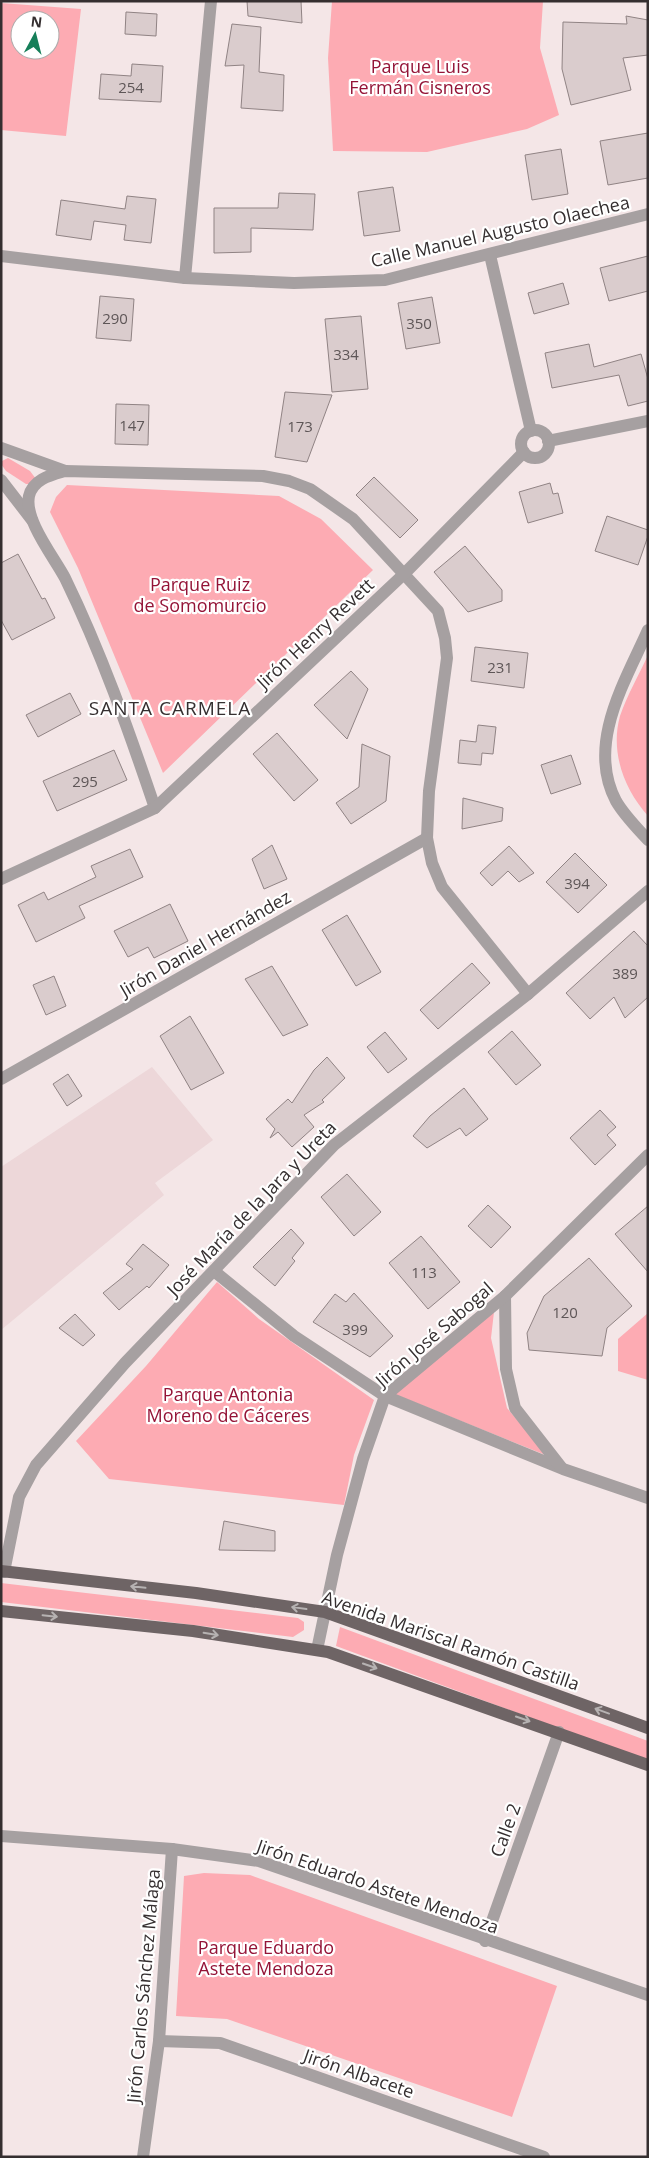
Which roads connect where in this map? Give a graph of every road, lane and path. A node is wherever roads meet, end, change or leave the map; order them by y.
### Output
1 (211, 1) edge
2 (648, 214) edge
3 (490, 255) junction
4 (1, 256) edge
5 (186, 278) junction
6 (648, 421) edge
7 (531, 431) junction
8 (548, 441) junction
9 (1, 448) edge
10 (524, 452) junction
11 (65, 471) junction
12 (1, 480) edge
13 (32, 521) junction
14 (404, 573) junction
15 (648, 630) edge
16 (155, 808) junction
17 (427, 838) junction
18 (648, 840) edge
19 (1, 879) edge
20 (648, 891) edge
21 (528, 994) junction
22 (1, 1079) edge
23 (648, 1155) edge
24 (214, 1271) junction
25 (505, 1296) junction
26 (385, 1396) junction
27 (563, 1470) junction
28 (648, 1498) edge
29 (3, 1571) edge
30 (1, 1610) edge
31 (325, 1612) junction
32 (317, 1650) junction
33 (648, 1728) edge
34 (559, 1732) junction
35 (648, 1765) edge
36 (1, 1836) edge
37 (172, 1848) junction
38 (485, 1941) junction
39 (648, 1995) edge
40 (159, 2042) junction
41 (143, 2157) edge
42 (544, 2157) edge

1 - 5 street
2 - 3 street, Calle Manuel Augusto Olaechea
3 - 5 street, Calle Manuel Augusto Olaechea
3 - 7 street
4 - 5 street, Calle Manuel Augusto Olaechea
6 - 8 street
7 - 8 street
7 - 10 street
8 - 10 street
9 - 11 street
10 - 14 street, Jirón Henry Revett
11 - 13 street
11 - 14 street
12 - 13 street
13 - 16 street
14 - 16 street, Jirón Henry Revett
14 - 17 street
15 - 18 street
16 - 19 street, Jirón Henry Revett
17 - 21 street
17 - 22 street, Jirón Daniel Hernández
20 - 21 street, José María de la Jara y Ureta
21 - 24 street, José María de la Jara y Ureta
23 - 25 street, Jirón José Sabogal
24 - 26 street
24 - 29 street, José María de la Jara y Ureta
25 - 26 street, Jirón José Sabogal
25 - 27 street
26 - 27 street
26 - 31 street, Jirón José Sabogal
27 - 28 street
31 -> 29 main road, Avenida Mariscal Ramón Castilla
30 -> 32 main road
31 - 32 street, Jirón José Sabogal
33 -> 31 main road, Avenida Mariscal Ramón Castilla
32 -> 34 main road
34 - 35 main road
34 - 38 street, Calle 2
36 - 37 street, Jirón Eduardo Astete Mendoza
37 - 38 street, Jirón Eduardo Astete Mendoza
37 - 40 street, Jirón Carlos Sánchez Málaga
38 - 39 street, Jirón Eduardo Astete Mendoza
40 - 41 street, Jirón Carlos Sánchez Málaga
40 - 42 street, Jirón Albacete

